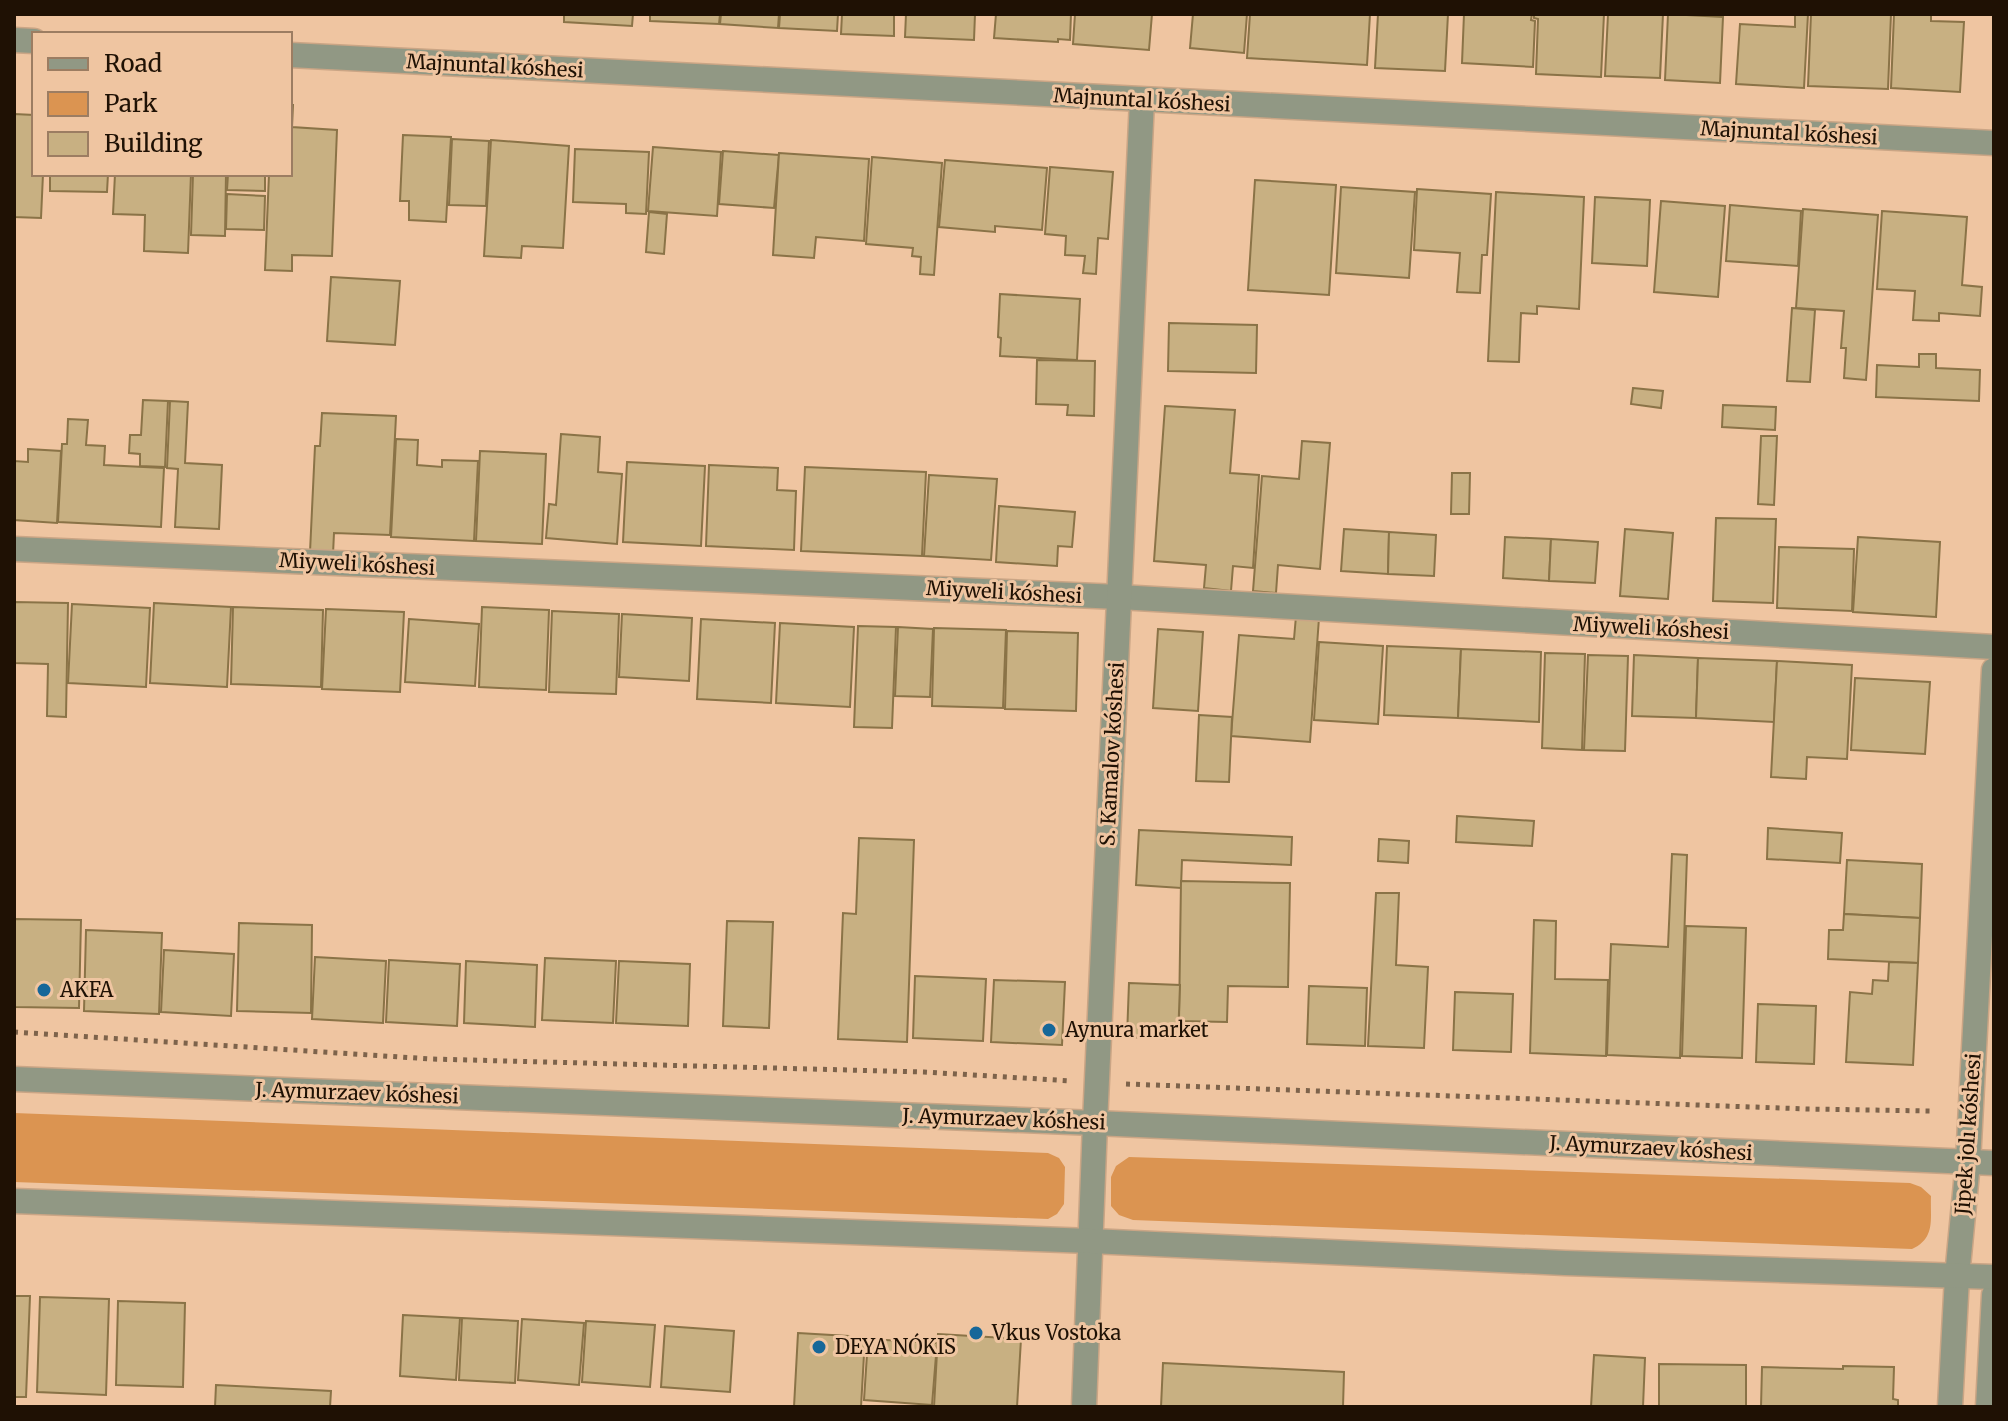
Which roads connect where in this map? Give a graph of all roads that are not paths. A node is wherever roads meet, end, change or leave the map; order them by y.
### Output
1 (292, 55) edge
2 (1142, 100) junction
3 (1994, 143) edge
4 (14, 549) edge
5 (1119, 597) junction
6 (1994, 647) edge
7 (1994, 670) edge
8 (14, 1079) edge
9 (1095, 1123) junction
10 (1968, 1162) junction
11 (1994, 1163) edge
12 (14, 1201) edge
13 (1091, 1241) junction
14 (1957, 1277) junction
15 (1994, 1277) edge
16 (1994, 1295) edge
17 (1084, 1407) edge
18 (1950, 1407) edge
19 (1988, 1407) edge

1 - 2 street, Majnuntal kóshesi
2 - 3 street, Majnuntal kóshesi
2 - 5 street, S. Kamalov kóshesi
4 - 5 street, Miyweli kóshesi
5 - 6 street, Miyweli kóshesi
5 - 9 street, S. Kamalov kóshesi
7 - 10 street, Jipek jolı kóshesi
8 - 9 street, J. Aymurzaev kóshesi
9 - 10 street, J. Aymurzaev kóshesi
9 - 13 street, S. Kamalov kóshesi
10 - 11 street, J. Aymurzaev kóshesi
10 - 14 street, Jipek jolı kóshesi
12 - 13 street
13 - 14 street
13 - 17 street, S. Kamalov kóshesi
14 - 15 street
14 - 18 street, Jipek jolı kóshesi
16 - 19 street

